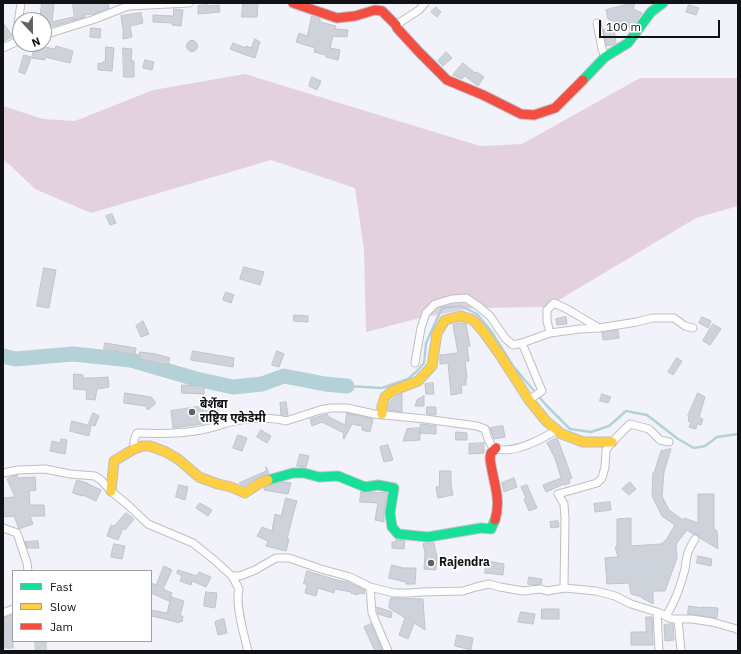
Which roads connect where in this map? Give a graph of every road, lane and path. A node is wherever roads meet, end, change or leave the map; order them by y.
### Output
1 (189, 3) edge
2 (293, 3) edge
3 (425, 3) edge
4 (662, 3) edge
5 (128, 4) edge
6 (597, 23) dead end
7 (396, 25) junction
8 (52, 32) edge
9 (605, 57) junction
10 (599, 328) junction
11 (693, 328) dead end
12 (550, 333) junction
13 (522, 343) junction
14 (416, 363) dead end
15 (529, 400) junction
16 (382, 414) junction
17 (557, 430) junction
18 (612, 442) junction
19 (669, 442) dead end
20 (496, 448) junction
21 (134, 449) junction
22 (3, 473) edge
23 (110, 491) junction
24 (3, 528) edge
25 (695, 539) dead end
26 (28, 570) edge
27 (232, 576) junction
28 (370, 587) junction
29 (565, 588) junction
30 (657, 612) junction
31 (666, 616) junction
32 (678, 619) junction
33 (738, 630) edge
34 (248, 651) edge
35 (388, 651) edge
36 (659, 651) edge
37 (681, 651) edge

1 - 5 street
2 - 7 street
3 - 7 street
4 - 9 street
5 - 8 street
6 - 9 street
7 - 9 street
10 - 11 street
10 - 12 street
10 - 12 street
12 - 13 street
13 - 14 street
13 - 15 street
15 - 16 street
15 - 17 street
16 - 20 street
16 - 21 street
17 - 18 street
17 - 20 street
18 - 19 street
18 - 29 street
20 - 21 street
21 - 23 street
22 - 23 street
23 - 27 street
24 - 26 street
25 - 31 street
27 - 28 street
27 - 34 street
28 - 29 street
28 - 35 street
29 - 30 street
30 - 31 street
30 - 36 street
31 - 32 street
32 - 33 street
32 - 37 street

